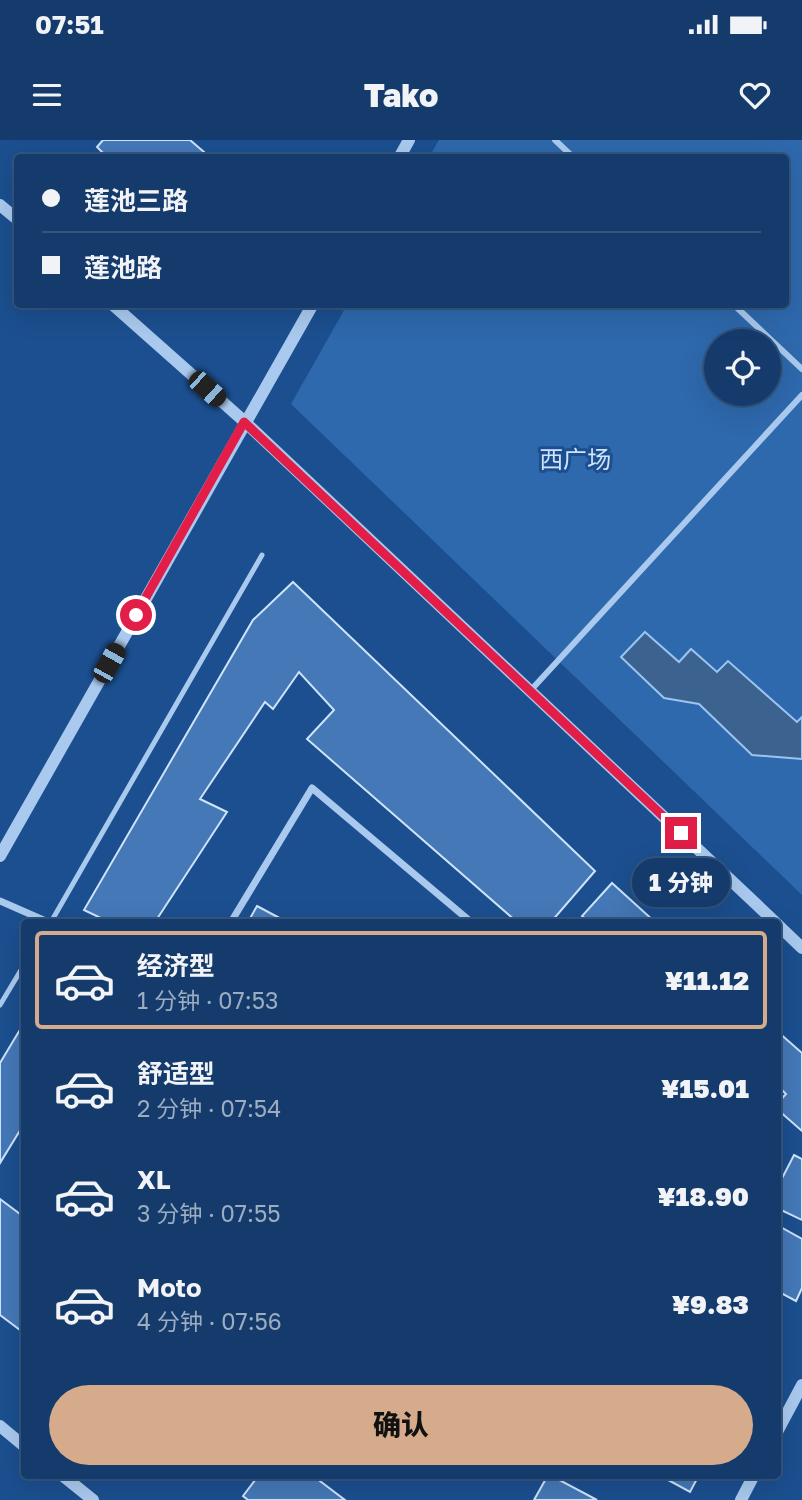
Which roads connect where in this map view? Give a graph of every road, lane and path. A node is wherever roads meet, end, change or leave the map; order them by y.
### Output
1 (555, 140) edge
2 (570, 154) edge
3 (0, 205) edge
4 (14, 217) edge
5 (116, 308) edge
6 (311, 308) edge
7 (737, 308) edge
8 (802, 369) edge
9 (802, 396) edge
10 (244, 422) junction
11 (262, 555) dead end
12 (530, 691) junction
13 (0, 856) edge
14 (0, 901) edge
15 (42, 919) edge
16 (51, 919) edge
17 (233, 919) edge
18 (467, 919) edge
19 (772, 919) edge
20 (781, 928) edge
21 (802, 948) edge
22 (21, 970) edge
23 (0, 1005) edge
24 (802, 1385) edge
25 (781, 1424) edge
26 (0, 1426) edge
27 (21, 1444) edge
28 (67, 1479) edge
29 (752, 1479) edge
30 (93, 1500) edge
31 (741, 1500) edge

1 - 2 street
3 - 4 street
5 - 10 street
6 - 10 street
7 - 8 street
9 - 12 street
10 - 12 street
10 - 13 street
11 - 16 lane
12 - 19 street
14 - 15 street
17 - 18 street
20 - 21 street
22 - 23 lane
24 - 25 street
26 - 27 street
28 - 30 street
29 - 31 street

